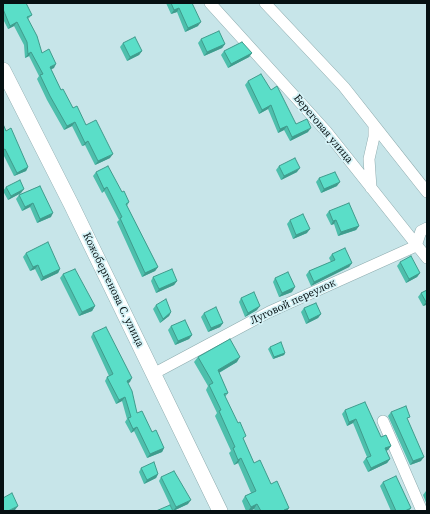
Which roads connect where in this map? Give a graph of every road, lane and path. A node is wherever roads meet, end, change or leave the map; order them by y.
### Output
1 (265, 3) edge
2 (212, 4) edge
3 (3, 70) edge
4 (374, 125) junction
5 (371, 188) junction
6 (427, 192) edge
7 (427, 228) edge
8 (416, 246) junction
9 (427, 258) edge
10 (153, 374) junction
11 (383, 420) dead end
12 (220, 511) edge
13 (422, 511) edge

1 - 4 street
2 - 5 street, Береговая улица
3 - 10 main road, Кожобергенова С. улица
4 - 5 street
4 - 6 street
5 - 8 street, Береговая улица
7 - 8 street
8 - 9 street, Береговая улица
8 - 10 street, Луговой переулок
10 - 12 main road, Кожобергенова С. улица
11 - 13 street

